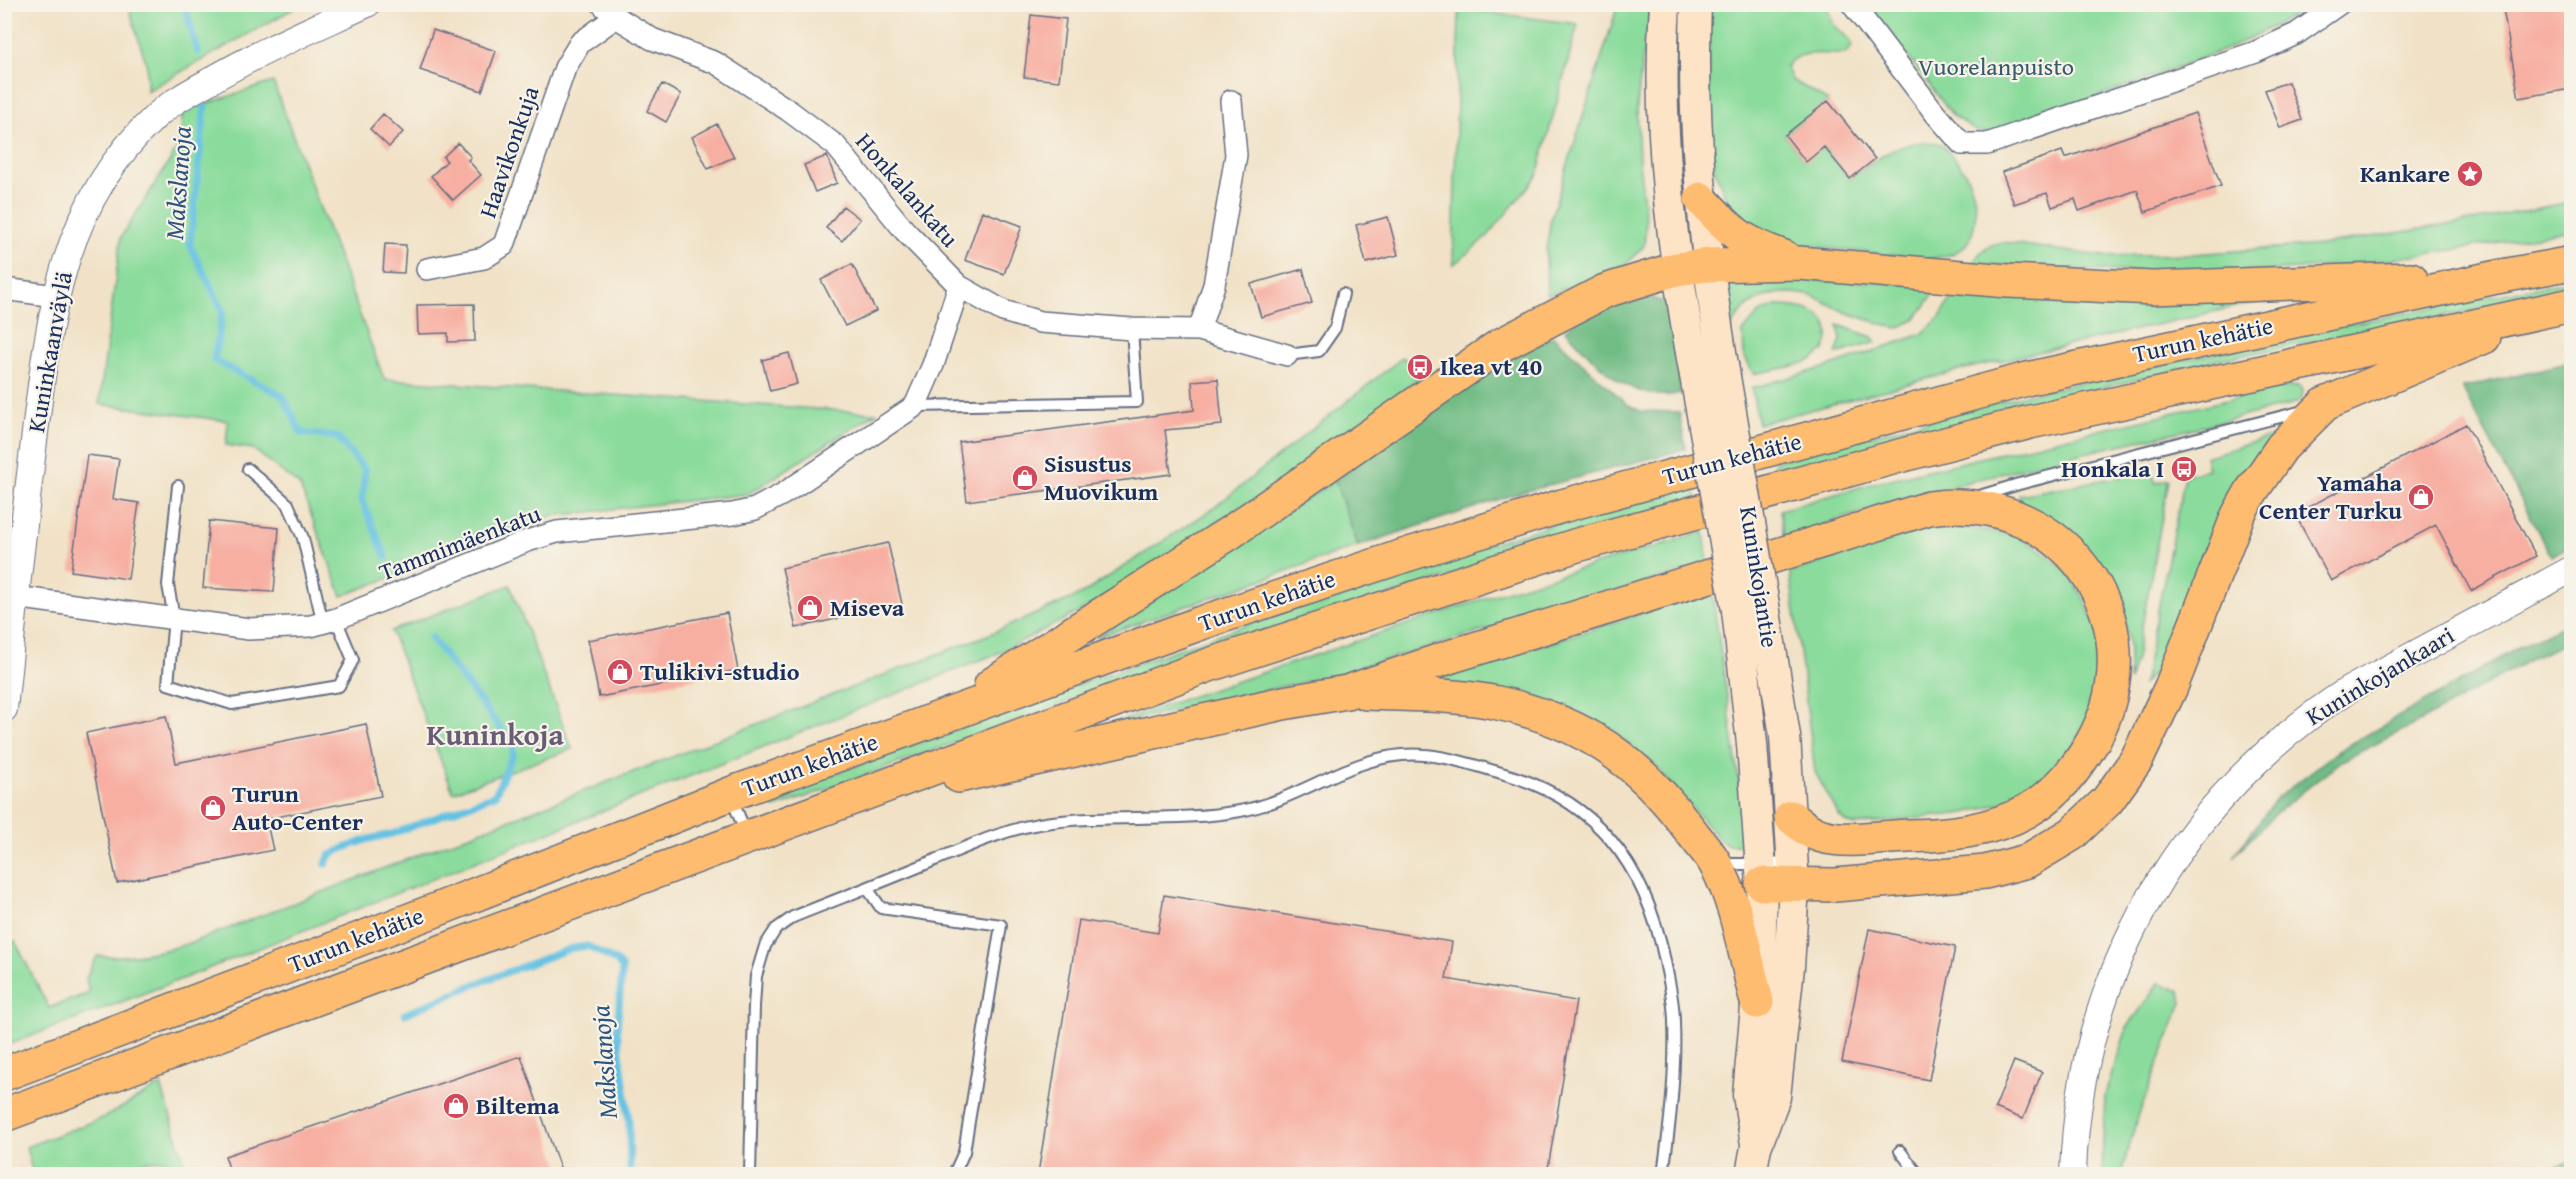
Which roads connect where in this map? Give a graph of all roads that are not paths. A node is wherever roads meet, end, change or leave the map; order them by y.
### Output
1 (367, 4) edge
2 (1665, 4) edge
3 (1696, 4) edge
4 (1852, 4) edge
5 (2339, 4) edge
6 (609, 11) edge
7 (1231, 101) dead end
8 (1701, 198) junction
9 (1799, 263) junction
10 (2571, 263) edge
11 (1708, 265) junction
12 (426, 268) dead end
13 (1676, 269) junction
14 (2496, 277) junction
15 (959, 286) junction
16 (4, 289) edge
17 (1342, 294) dead end
18 (55, 296) junction
19 (2559, 308) edge
20 (1132, 329) junction
21 (1199, 330) junction
22 (1287, 355) joint
23 (1709, 367) junction
24 (2325, 404) junction
25 (915, 406) junction
26 (248, 469) dead end
27 (178, 486) dead end
28 (1950, 505) junction
29 (2571, 570) edge
30 (15, 597) junction
31 (1750, 607) junction
32 (174, 618) junction
33 (329, 622) junction
34 (1347, 692) junction
35 (4, 709) edge
36 (938, 718) junction
37 (730, 794) junction
38 (846, 801) junction
39 (1791, 817) junction
40 (748, 836) junction
41 (1714, 863) junction
42 (1793, 873) junction
43 (1761, 874) junction
44 (867, 888) junction
45 (1757, 1002) junction
46 (4, 1074) edge
47 (4, 1115) edge
48 (1900, 1151) dead end
49 (1754, 1161) edge
50 (750, 1174) edge
51 (954, 1174) edge
52 (1663, 1174) edge
53 (1918, 1174) edge
54 (2073, 1174) edge

1 - 18 street, Kuninkaanväylä
2 - 13 main road, Kuninkojantie
3 - 8 main road, Kuninkojantie
4 - 5 street
6 - 12 street, Haavikonkuja
6 - 15 street, Honkalankatu
7 - 21 street
8 - 9 highway
8 - 11 main road, Kuninkojantie
9 - 11 highway
9 - 14 highway
10 - 14 highway, Turun kehätie
11 - 13 highway
11 - 23 main road, Kuninkojantie
13 - 23 main road, Kuninkojantie
13 - 36 highway
14 - 36 highway, Turun kehätie
15 - 20 street, Honkalankatu
15 - 25 street
16 - 18 street
17 - 22 lane
18 - 30 street, Kuninkaanväylä
19 - 24 highway
19 - 38 highway, Turun kehätie
20 - 21 street, Honkalankatu
20 - 25 lane
21 - 22 street, Honkalankatu
23 - 31 main road, Kuninkojantie, bridge
24 - 28 lane
24 - 42 highway
25 - 33 street, Tammimäenkatu
26 - 33 lane
27 - 32 lane
28 - 34 highway
28 - 39 highway
29 - 54 street, Kuninkojankaari
30 - 32 street, Tammimäenkatu
30 - 35 street, Kuninkaanväylä
31 - 39 main road, Kuninkojantie
31 - 43 main road, Kuninkojantie
32 - 33 street, Tammimäenkatu
32 - 33 lane
34 - 38 highway
34 - 41 highway
36 - 37 highway, Turun kehätie
37 - 40 lane
37 - 46 highway, Turun kehätie
38 - 40 highway, Turun kehätie
39 - 42 main road, Kuninkojantie
40 - 47 highway, Turun kehätie
41 - 43 lane
41 - 45 highway
42 - 43 highway
42 - 49 main road, Kuninkojantie
43 - 45 main road, Kuninkojantie
44 - 50 lane
44 - 51 lane
44 - 52 lane
45 - 49 main road, Kuninkojantie
48 - 53 lane

